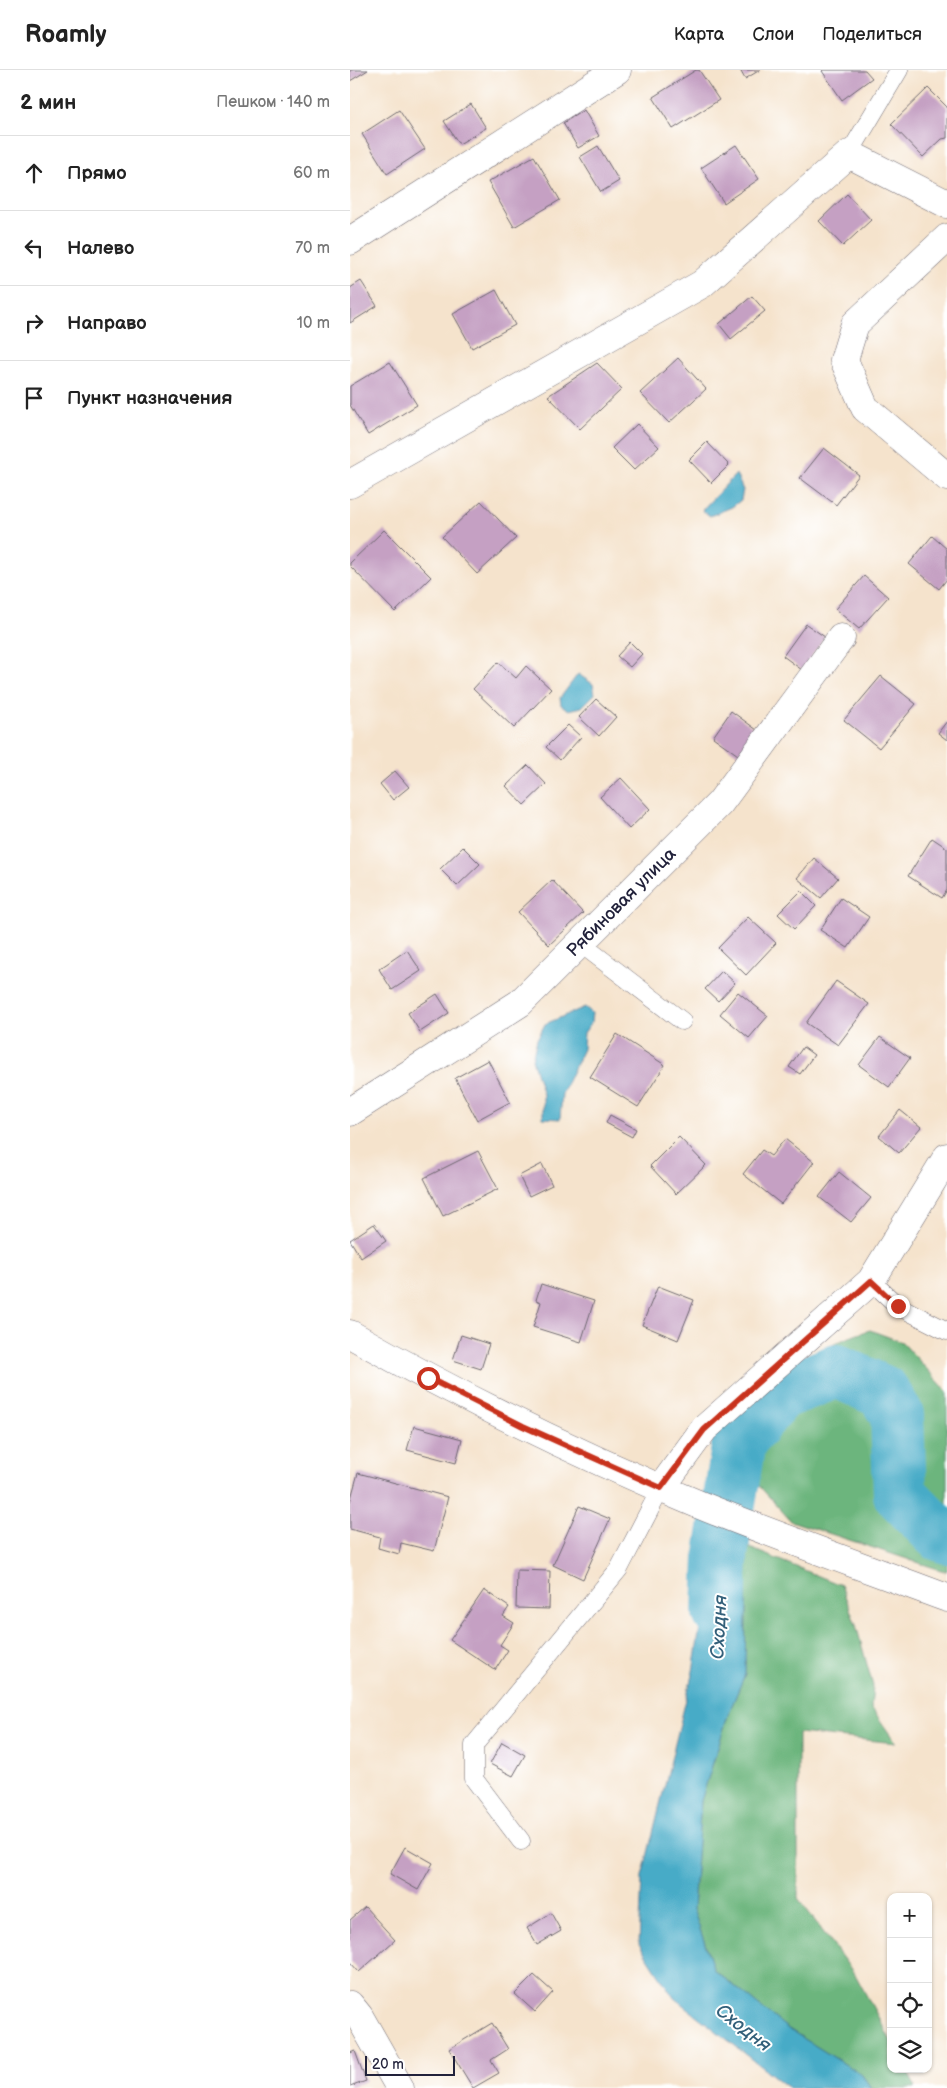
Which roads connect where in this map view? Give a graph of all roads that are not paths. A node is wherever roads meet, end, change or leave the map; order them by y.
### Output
1 (617, 70) edge
2 (899, 70) edge
3 (849, 154) junction
4 (947, 204) edge
5 (947, 238) edge
6 (350, 241) edge
7 (947, 476) edge
8 (350, 484) edge
9 (841, 638) dead end
10 (580, 943) junction
11 (682, 1022) dead end
12 (350, 1112) edge
13 (947, 1157) edge
14 (871, 1281) junction
15 (947, 1331) edge
16 (350, 1334) edge
17 (661, 1488) junction
18 (947, 1598) edge
19 (521, 1841) dead end
20 (350, 2005) edge
21 (400, 2088) edge

1 - 6 street
2 - 3 lane
3 - 4 street
3 - 8 street
5 - 7 street
9 - 10 street, Рябиновая улица
10 - 11 lane
10 - 12 street, Рябиновая улица
13 - 14 street
14 - 15 lane
14 - 17 street
16 - 17 street
17 - 18 street
17 - 19 lane
20 - 21 street

